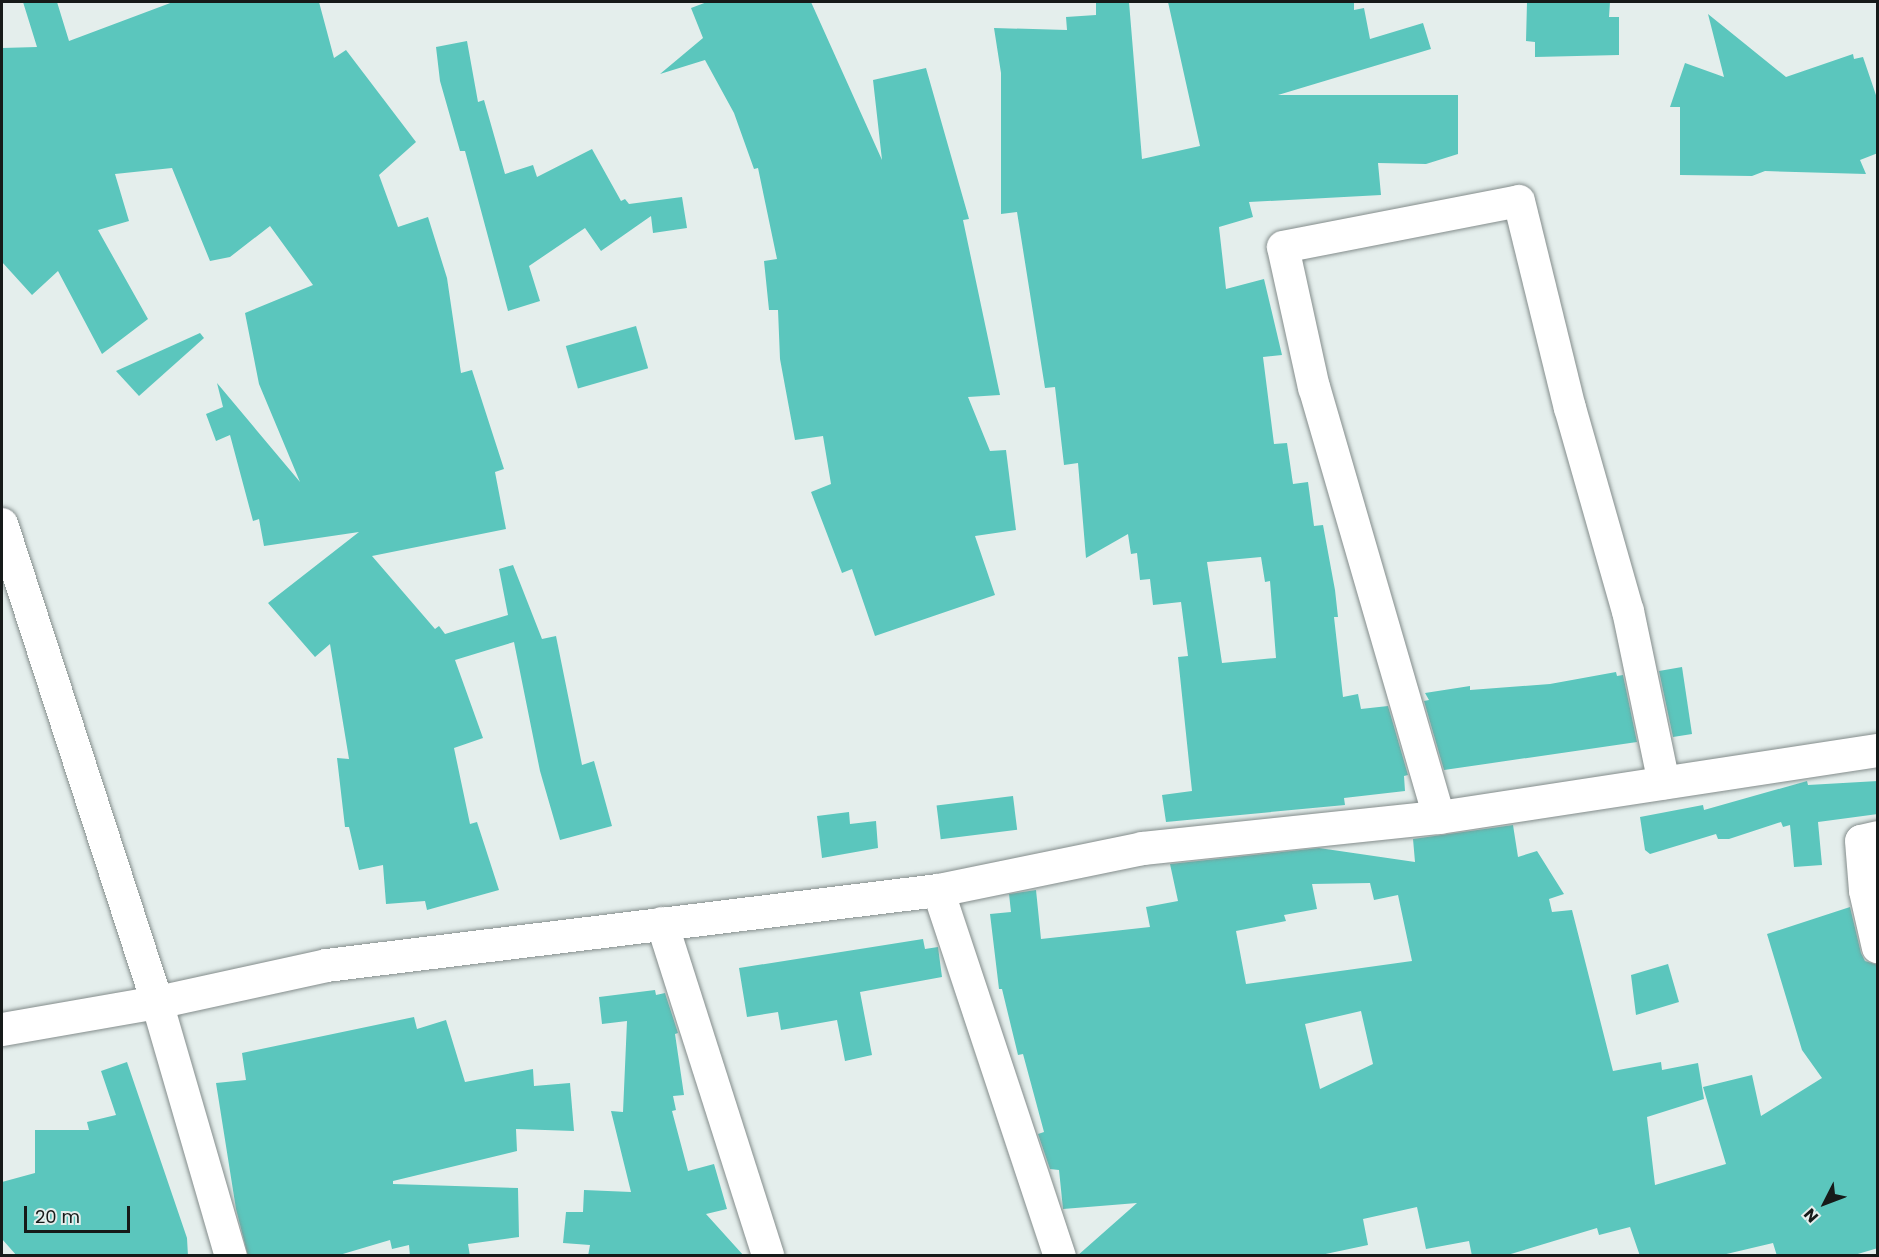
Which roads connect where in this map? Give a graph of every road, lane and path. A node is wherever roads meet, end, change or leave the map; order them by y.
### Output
1 (2, 524) edge
2 (1878, 750) edge
3 (1664, 783) junction
4 (1439, 817) junction
5 (1878, 837) edge
6 (938, 890) junction
7 (662, 923) junction
8 (1878, 948) edge
9 (157, 1002) junction
10 (2, 1029) edge
11 (231, 1256) edge
12 (768, 1256) edge
13 (1060, 1256) edge

1 - 9 street
2 - 3 street
3 - 4 street
3 - 4 street
4 - 6 street
5 - 8 street
6 - 7 street
6 - 13 street
7 - 9 street
7 - 12 street
9 - 10 street
9 - 11 street

